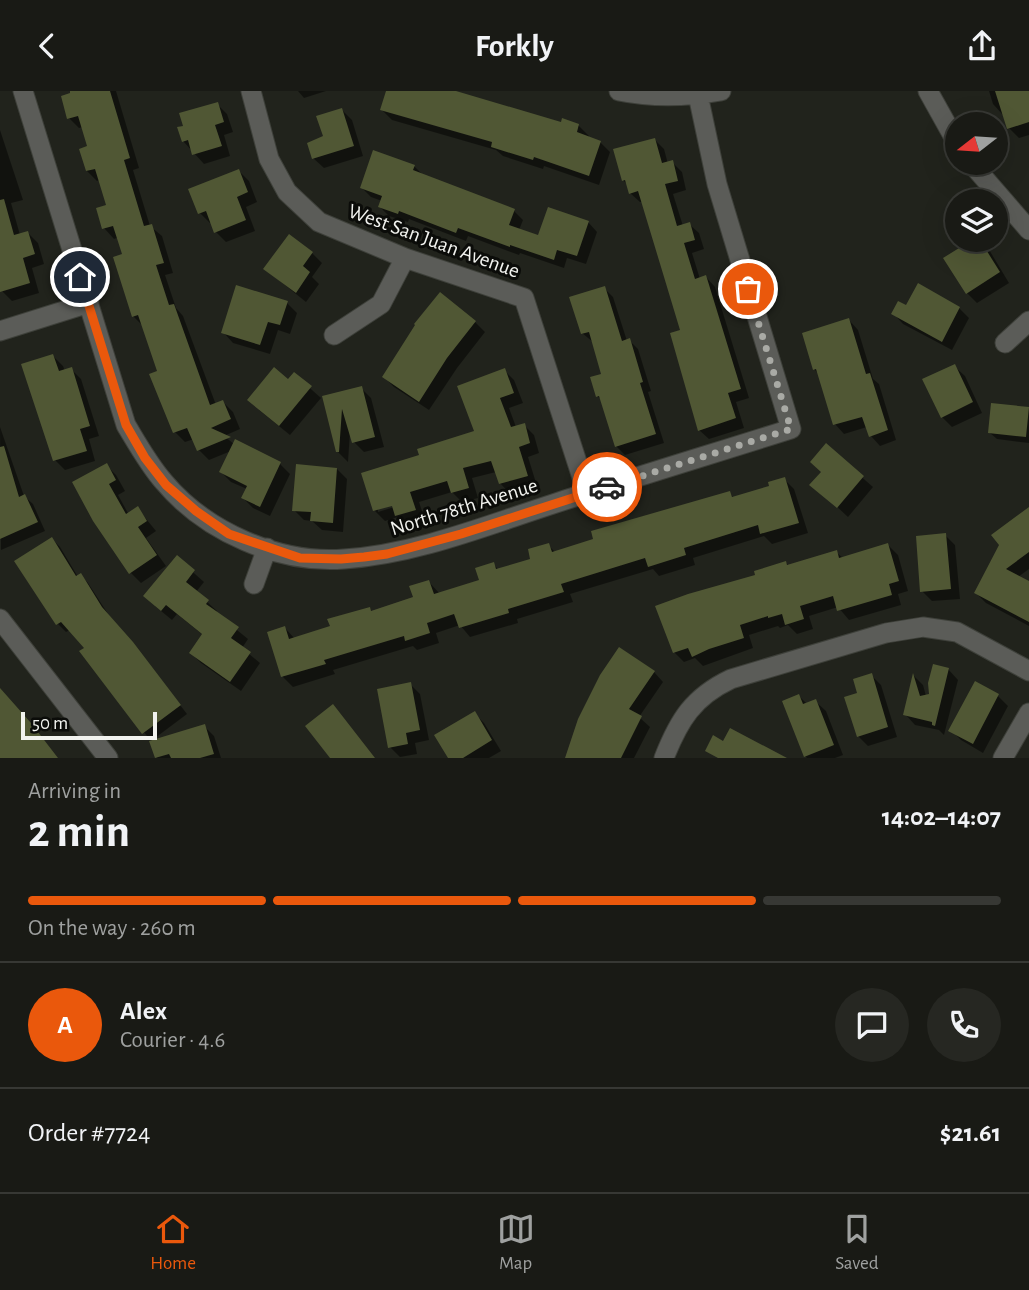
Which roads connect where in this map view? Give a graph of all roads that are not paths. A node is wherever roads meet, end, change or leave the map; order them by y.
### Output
1 (23, 91) edge
2 (251, 91) edge
3 (620, 91) edge
4 (721, 91) edge
5 (928, 91) edge
6 (698, 95) junction
7 (945, 121) edge
8 (981, 175) edge
9 (1029, 230) edge
10 (405, 258) junction
11 (89, 303) junction
12 (1029, 321) edge
13 (0, 331) edge
14 (334, 335) dead end
15 (1005, 343) dead end
16 (587, 493) junction
17 (267, 548) junction
18 (254, 584) dead end
19 (0, 619) edge
20 (1029, 671) edge
21 (1029, 713) edge
22 (108, 758) edge
23 (664, 758) edge
24 (1003, 758) edge

1 - 11 street, North 78th Avenue
2 - 10 street, West San Juan Avenue
3 - 6 street
4 - 6 street
5 - 7 street
6 - 16 street, North 78th Avenue
8 - 9 street
10 - 14 street
10 - 16 street, West San Juan Avenue
11 - 13 street
11 - 17 street, North 78th Avenue
12 - 15 street
16 - 17 street, North 78th Avenue
17 - 18 street
19 - 22 street
20 - 23 street
21 - 24 street

